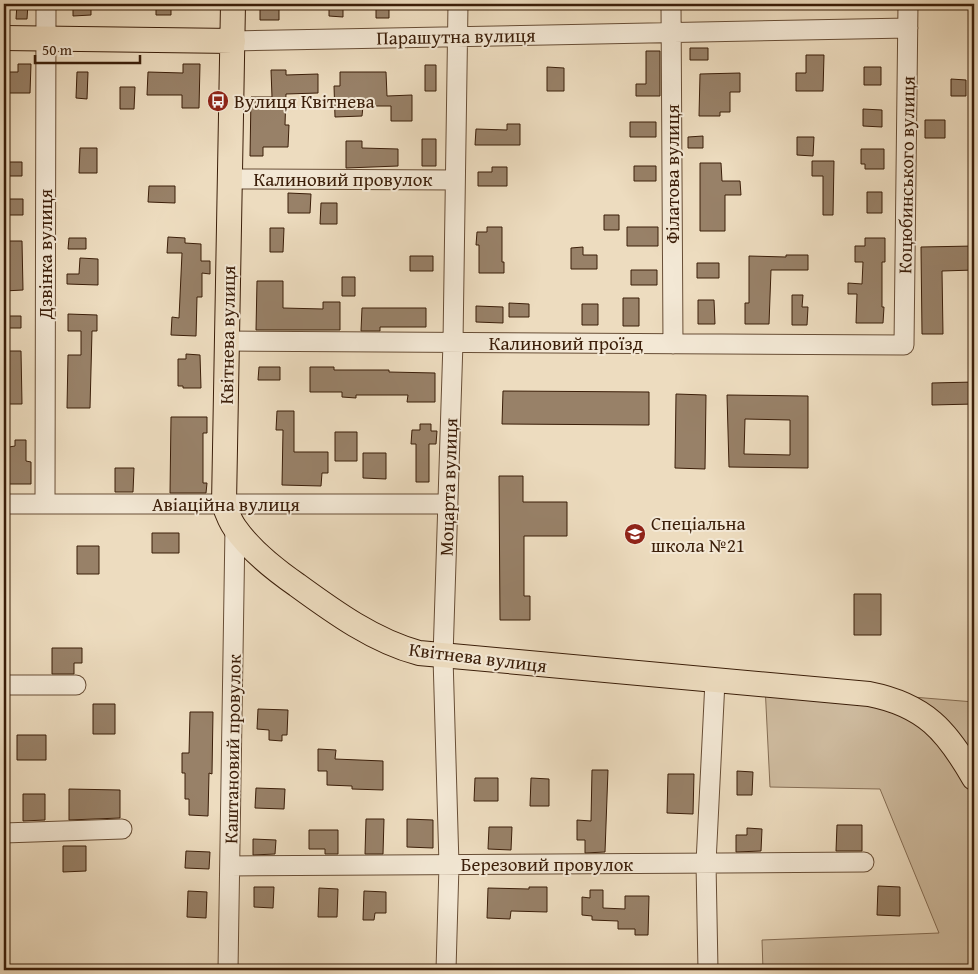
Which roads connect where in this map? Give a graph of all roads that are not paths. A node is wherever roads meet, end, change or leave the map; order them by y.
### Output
1 (46, 4) edge
2 (233, 4) edge
3 (458, 4) edge
4 (671, 4) edge
5 (908, 4) edge
6 (908, 28) junction
7 (670, 32) junction
8 (457, 36) junction
9 (4, 38) edge
10 (46, 38) junction
11 (233, 41) junction
12 (230, 179) junction
13 (456, 180) junction
14 (227, 341) junction
15 (453, 342) junction
16 (673, 344) junction
17 (904, 345) joint
18 (4, 504) edge
19 (45, 504) junction
20 (224, 504) junction
21 (448, 504) junction
22 (235, 528) junction
23 (443, 657) junction
24 (715, 681) junction
25 (4, 685) edge
26 (76, 685) dead end
27 (974, 778) edge
28 (122, 829) dead end
29 (4, 833) edge
30 (864, 862) dead end
31 (706, 863) junction
32 (449, 865) junction
33 (230, 866) junction
34 (228, 970) edge
35 (446, 970) edge
36 (708, 970) edge

1 - 10 street, Дзвінка вулиця
2 - 11 main road, Квітнева вулиця
3 - 8 street, Моцарта вулиця
4 - 7 street, Філатова вулиця
5 - 6 street, Коцюбинського вулиця
6 - 7 street, Парашутна вулиця
6 - 17 street, Коцюбинського вулиця
7 - 8 street, Парашутна вулиця
7 - 16 street, Філатова вулиця
8 - 11 street, Парашутна вулиця
8 - 13 street, Моцарта вулиця
9 - 10 main road, Парашутна вулиця
10 - 11 main road, Парашутна вулиця
10 - 19 street, Дзвінка вулиця
11 - 12 main road, Квітнева вулиця
12 - 13 street, Калиновий провулок
12 - 14 main road, Квітнева вулиця
13 - 15 street, Моцарта вулиця
14 - 15 street, Калиновий проїзд
14 - 20 main road, Квітнева вулиця
15 - 16 street, Калиновий проїзд
15 - 21 street, Моцарта вулиця
16 - 17 street, Калиновий проїзд
18 - 19 street, Авіаційна вулиця
19 - 20 street, Авіаційна вулиця
20 - 21 street, Авіаційна вулиця
20 - 22 main road, Квітнева вулиця
21 - 23 street, Моцарта вулиця
22 - 23 main road, Квітнева вулиця
22 - 33 street, Каштановий провулок
23 - 24 main road, Квітнева вулиця
23 - 32 street, Моцарта вулиця
24 - 27 main road, Квітнева вулиця
24 - 31 street
25 - 26 street
28 - 29 street
30 - 31 street, Березовий провулок
31 - 32 street, Березовий провулок
31 - 36 street
32 - 33 street, Березовий провулок
32 - 35 street, Моцарта вулиця
33 - 34 street, Каштановий провулок

